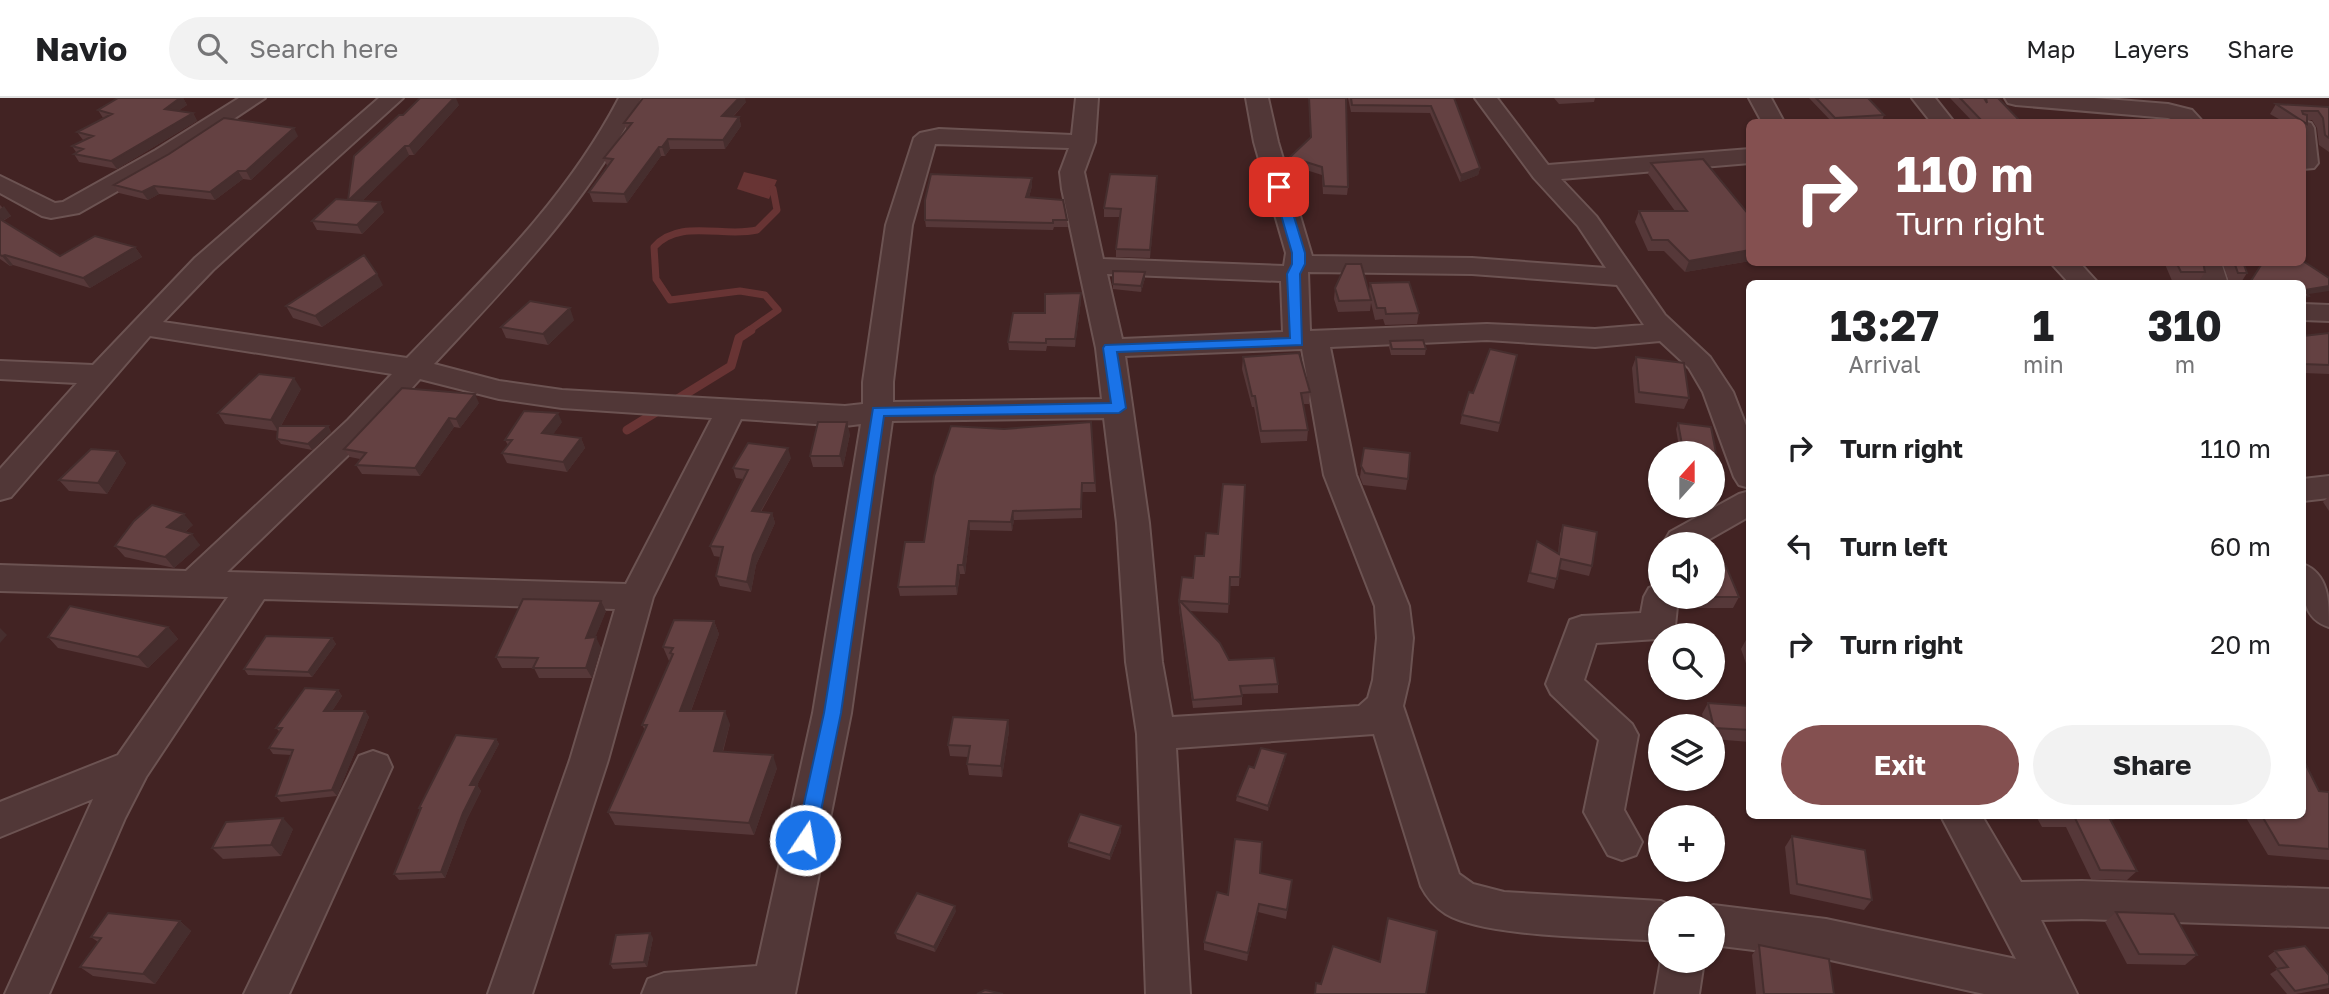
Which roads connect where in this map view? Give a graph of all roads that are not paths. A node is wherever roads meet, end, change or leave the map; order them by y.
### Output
1 (254, 98) edge
2 (392, 98) edge
3 (630, 98) edge
4 (1087, 98) edge
5 (1257, 98) edge
6 (1486, 98) edge
7 (1760, 98) edge
8 (1923, 98) edge
9 (2016, 98) edge
10 (2135, 115) edge
11 (1771, 119) edge
12 (1940, 119) edge
13 (2189, 119) edge
14 (1083, 142) junction
15 (1746, 156) edge
16 (2306, 162) edge
17 (2329, 170) edge
18 (1542, 173) junction
19 (0, 183) edge
20 (1093, 266) junction
21 (2067, 266) edge
22 (1296, 269) junction
23 (1626, 278) junction
24 (2082, 280) edge
25 (2306, 312) edge
26 (2329, 313) edge
27 (143, 327) junction
28 (1667, 332) junction
29 (1306, 341) junction
30 (1110, 348) junction
31 (412, 368) junction
32 (0, 370) edge
33 (102, 375) junction
34 (1119, 408) junction
35 (730, 411) junction
36 (878, 412) junction
37 (1746, 466) edge
38 (2329, 488) edge
39 (0, 489) edge
40 (2306, 490) edge
41 (1746, 504) edge
42 (1696, 532) edge
43 (0, 578) edge
44 (2306, 581) edge
45 (195, 583) junction
46 (255, 584) junction
47 (636, 597) junction
48 (1659, 609) edge
49 (2329, 615) edge
50 (2306, 616) edge
51 (1384, 706) junction
52 (1156, 734) junction
53 (132, 766) junction
54 (373, 767) dead end
55 (1963, 819) edge
56 (0, 820) edge
57 (1622, 842) dead end
58 (2010, 902) junction
59 (2329, 908) edge
60 (1648, 920) edge
61 (1725, 926) edge
62 (1680, 973) edge
63 (2054, 991) edge
64 (773, 993) edge
65 (27, 994) edge
66 (266, 994) edge
67 (510, 994) edge
68 (664, 994) edge
69 (1168, 994) edge
70 (1677, 994) edge

1 - 19 street
2 - 27 street
3 - 31 street
4 - 14 street
5 - 22 street
6 - 18 street
7 - 11 street
8 - 12 street
9 - 10 street
10 - 13 street
14 - 20 street
14 - 36 street
15 - 18 street
16 - 17 street
18 - 23 street
20 - 22 street
20 - 30 street
21 - 24 street
22 - 23 street
22 - 29 street
23 - 28 street
25 - 26 street
27 - 31 street
27 - 33 street
28 - 29 street
28 - 37 street
29 - 30 street
29 - 51 street
30 - 34 street
31 - 35 street
31 - 45 street
32 - 33 street
33 - 39 street
34 - 36 street
34 - 52 street
35 - 36 street
35 - 47 street
36 - 64 street
38 - 40 street
41 - 42 street
43 - 45 street
44 - 49 street
45 - 46 street
46 - 47 street
46 - 53 street
47 - 67 street
48 - 57 street
49 - 50 street
51 - 52 street
51 - 60 street
52 - 69 street
53 - 56 street
53 - 65 street
54 - 66 street
55 - 58 street
58 - 59 street
58 - 63 street
61 - 63 street
62 - 70 street
64 - 68 street

